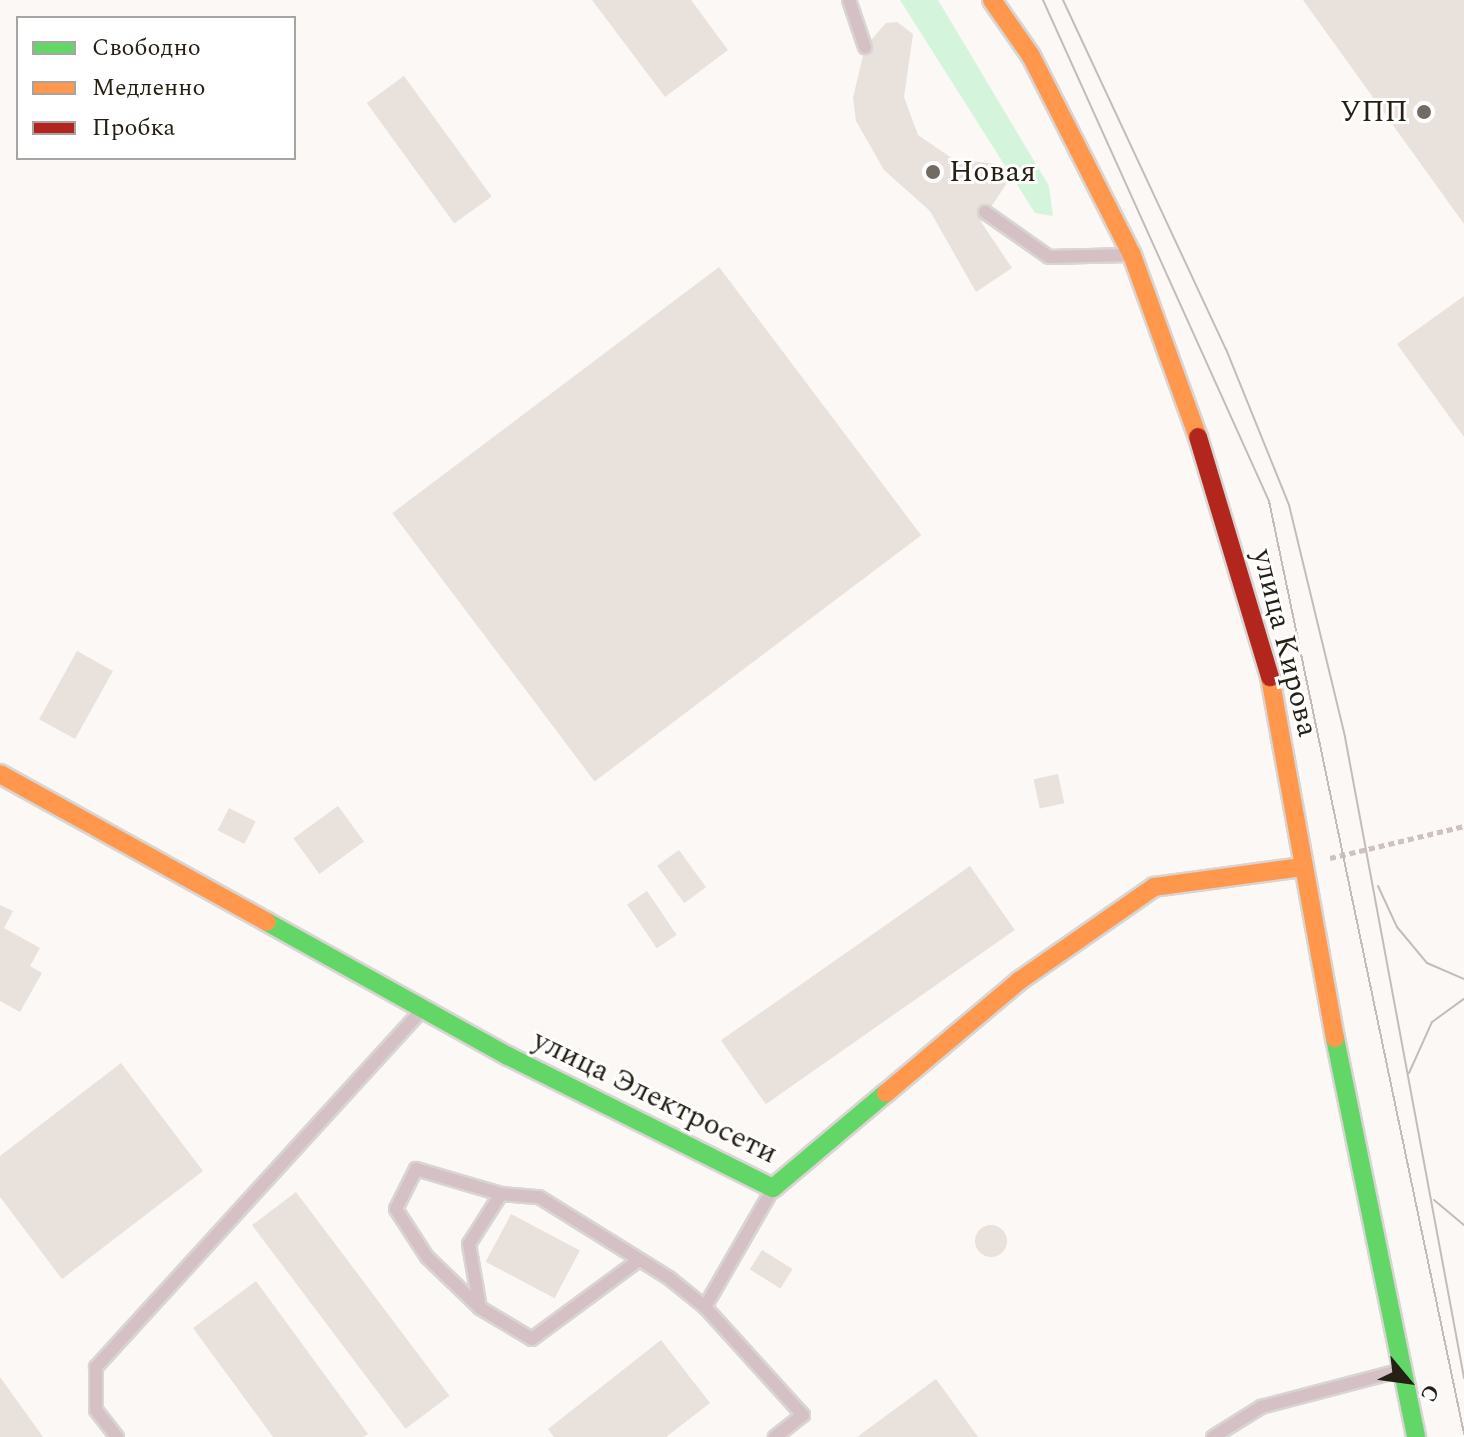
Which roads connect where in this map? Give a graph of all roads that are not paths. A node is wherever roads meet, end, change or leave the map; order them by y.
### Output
1 (849, 0) edge
2 (992, 0) edge
3 (865, 47) dead end
4 (985, 212) dead end
5 (1132, 255) junction
6 (0, 774) edge
7 (1301, 867) junction
8 (423, 1009) junction
9 (773, 1188) junction
10 (501, 1194) junction
11 (639, 1260) junction
12 (705, 1307) junction
13 (480, 1308) junction
14 (1401, 1370) junction
15 (117, 1437) edge
16 (775, 1437) edge
17 (1213, 1437) edge
18 (1416, 1437) edge

1 - 3 lane
2 - 5 main road, улица Кирова
4 - 5 lane
5 - 7 main road, улица Кирова
6 - 8 main road, улица Электросети
7 - 9 main road, улица Электросети
7 - 14 main road, улица Кирова
8 - 9 main road, улица Электросети
8 - 15 lane
9 - 12 lane
10 - 11 lane
10 - 13 lane
10 - 13 lane
11 - 12 lane
11 - 13 lane
12 - 16 lane
14 - 17 lane
14 - 18 main road, улица Кирова

